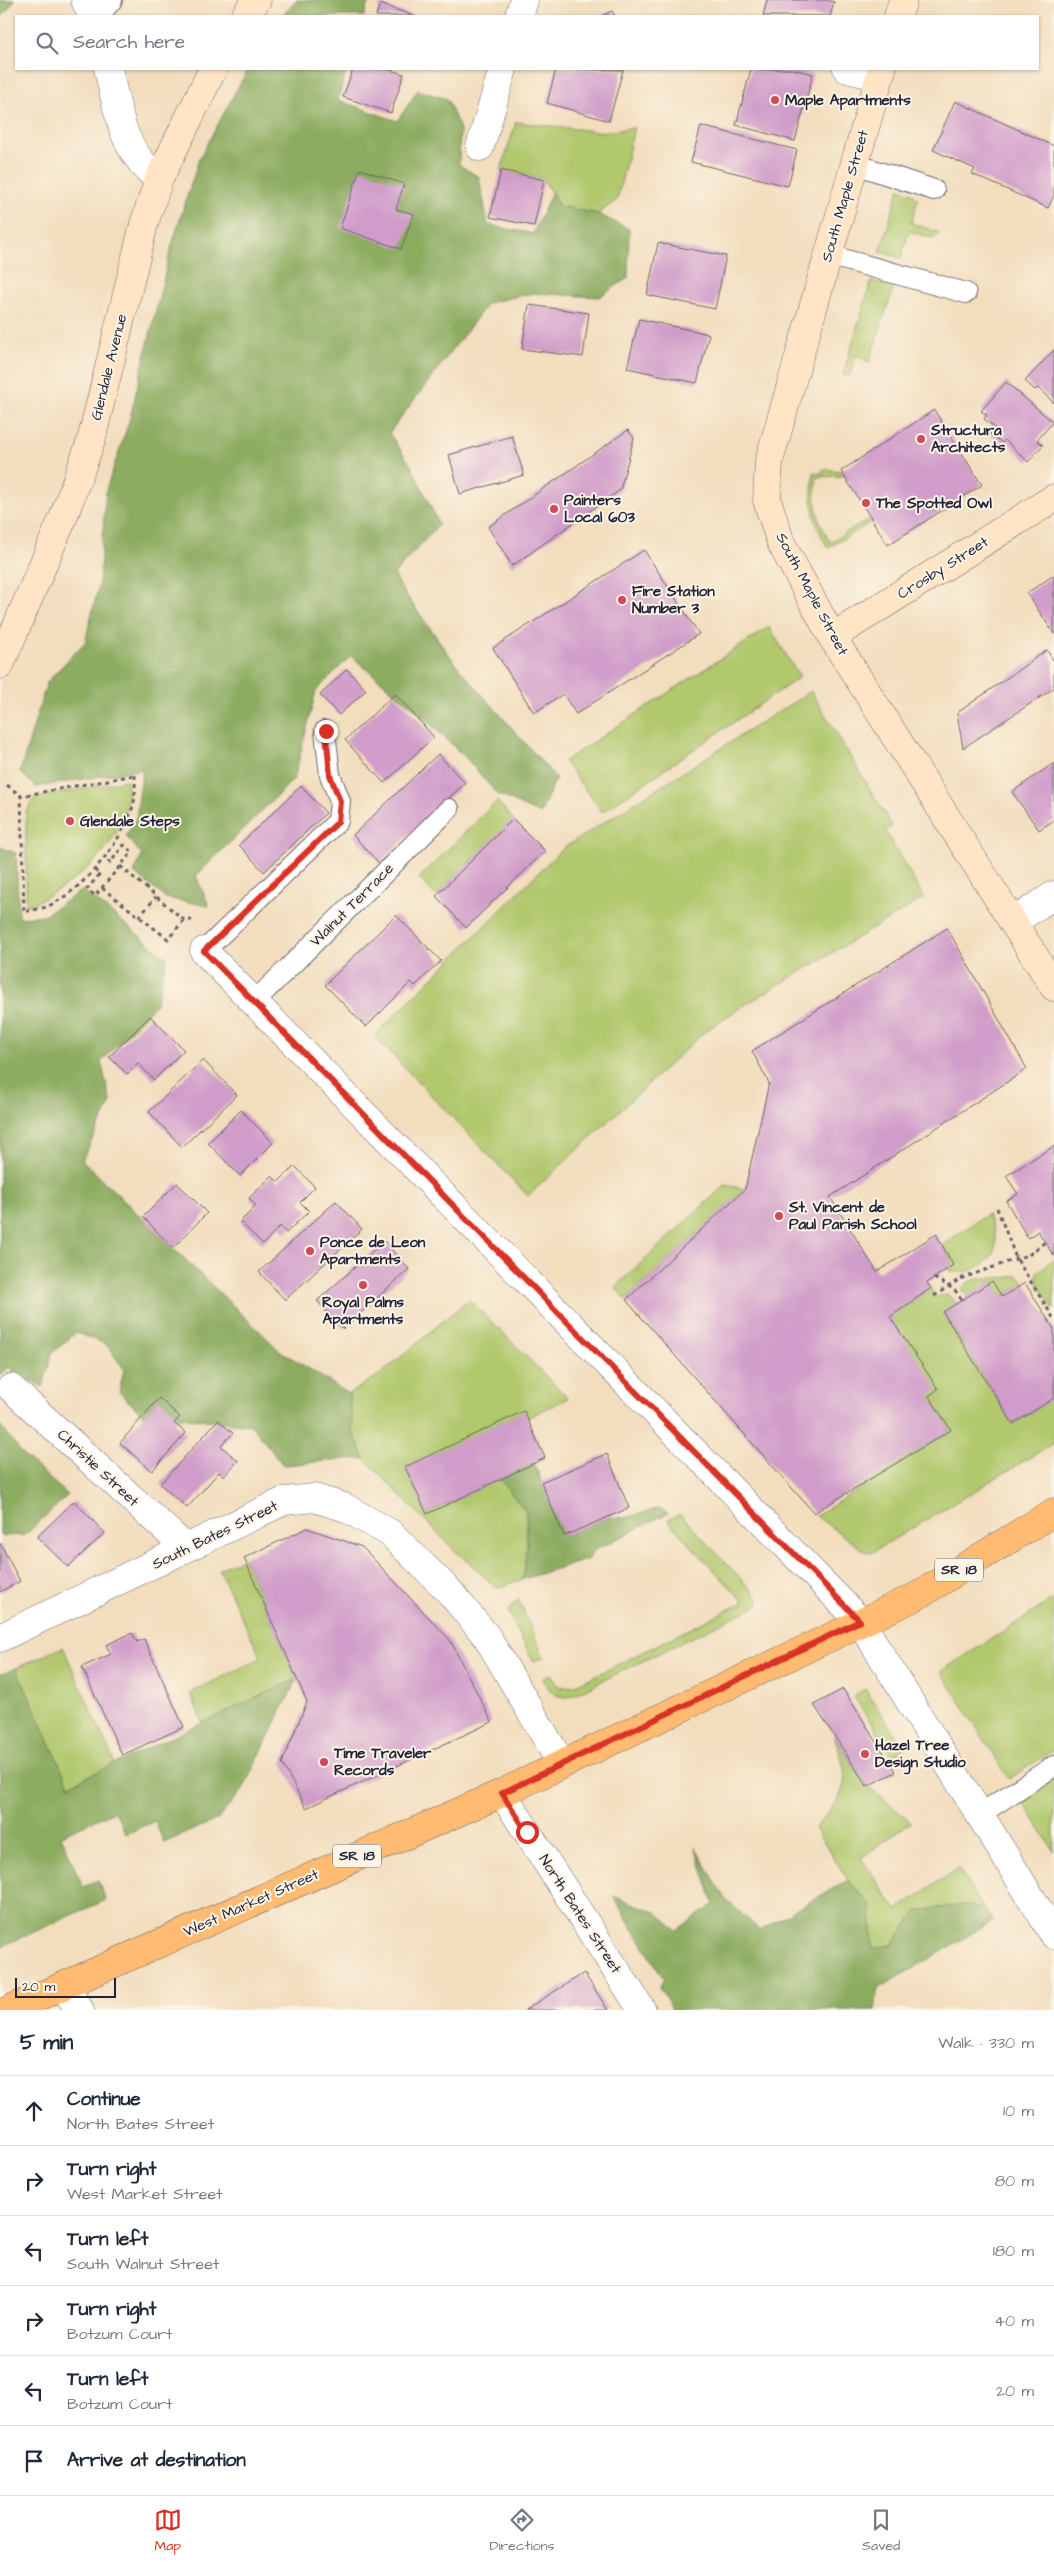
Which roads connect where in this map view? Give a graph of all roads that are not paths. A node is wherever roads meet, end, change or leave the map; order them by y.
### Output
1 (86, 0) edge
2 (112, 0) edge
3 (257, 0) edge
4 (524, 0) edge
5 (903, 0) edge
6 (92, 15) edge
7 (100, 15) edge
8 (246, 15) edge
9 (519, 15) edge
10 (898, 15) edge
11 (108, 70) edge
12 (213, 70) edge
13 (503, 70) edge
14 (856, 70) edge
15 (881, 73) edge
16 (480, 147) dead end
17 (855, 164) junction
18 (159, 179) junction
19 (934, 190) dead end
20 (828, 255) junction
21 (966, 294) dead end
22 (1054, 498) edge
23 (832, 637) junction
24 (0, 665) edge
25 (326, 731) dead end
26 (449, 809) dead end
27 (1054, 895) edge
28 (1013, 922) junction
29 (204, 951) joint
30 (1054, 988) edge
31 (255, 1001) junction
32 (11, 1388) dead end
33 (1054, 1512) edge
34 (186, 1548) junction
35 (860, 1621) junction
36 (0, 1638) edge
37 (561, 1763) junction
38 (1054, 1766) edge
39 (502, 1793) junction
40 (980, 1814) junction
41 (1054, 1935) edge
42 (63, 1986) junction
43 (8, 2010) edge
44 (80, 2010) edge
45 (642, 2010) edge

1 - 6 street
2 - 7 lane
3 - 8 main road
4 - 9 street
5 - 10 main road
11 - 18 street
12 - 18 main road, Glendale Avenue
13 - 16 street
14 - 15 street
15 - 17 main road, South Maple Street
17 - 19 lane
17 - 20 main road, South Maple Street
18 - 24 main road, Glendale Avenue
20 - 21 lane
20 - 23 main road, South Maple Street
22 - 23 main road, Crosby Street
23 - 28 main road, South Maple Street
25 - 29 lane
26 - 31 lane, Walnut Terrace
27 - 28 street
28 - 30 main road, South Maple Street
29 - 31 street
31 - 35 street
32 - 34 street, Christie Street
33 - 35 main road, West Market Street / SR 18
34 - 36 street, South Bates Street
34 - 37 street, South Bates Street
35 - 37 main road, West Market Street / SR 18
35 - 40 street
37 - 39 main road, West Market Street / SR 18
38 - 40 lane
39 - 42 main road, West Market Street / SR 18
39 - 45 street, North Bates Street
40 - 41 street
42 - 43 main road, West Market Street / SR 18
42 - 44 street

